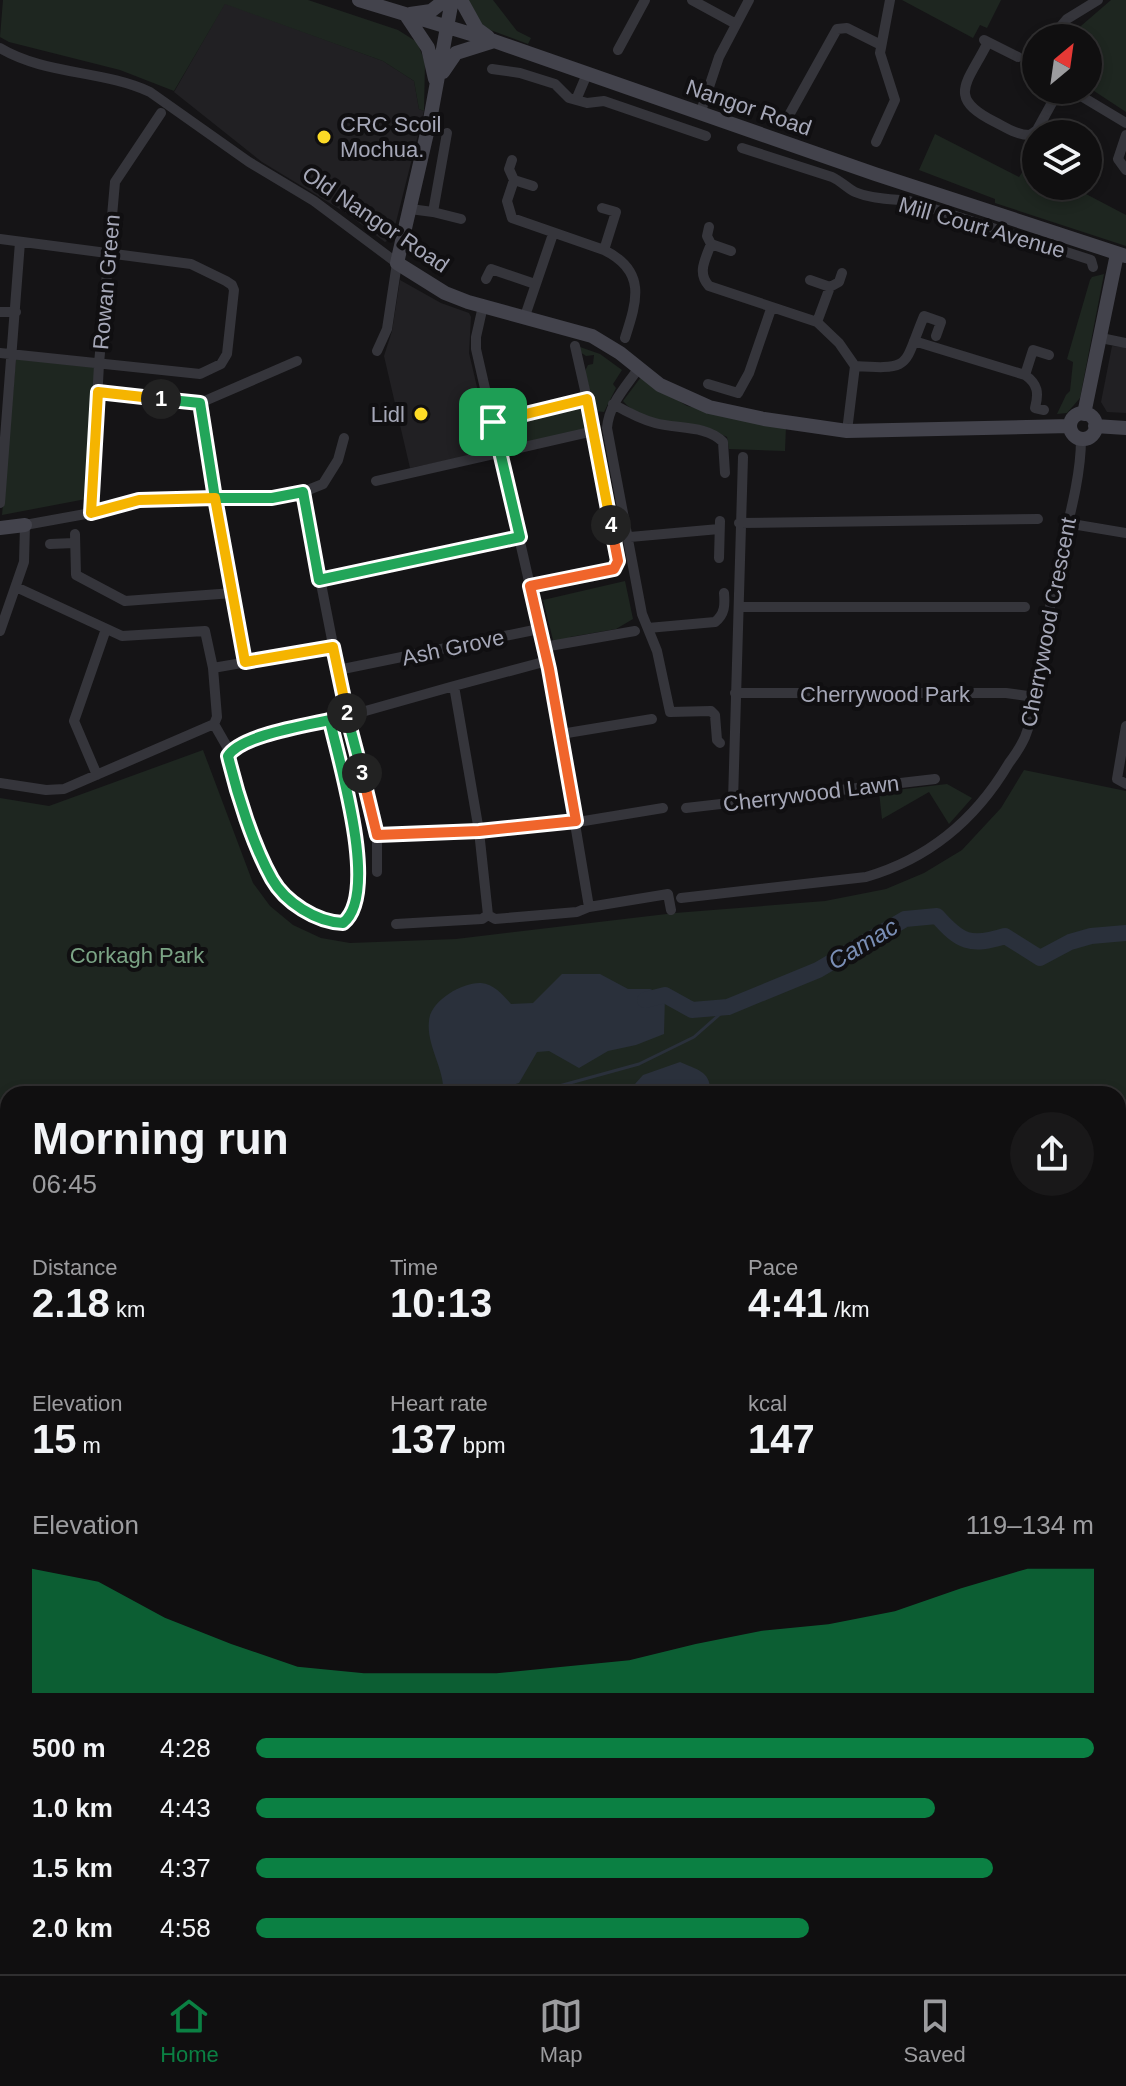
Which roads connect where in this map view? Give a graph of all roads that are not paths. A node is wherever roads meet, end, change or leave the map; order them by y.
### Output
1 (359, 0) edge
2 (445, 0) edge
3 (452, 0) edge
4 (461, 0) edge
5 (645, 0) edge
6 (692, 0) edge
7 (749, 0) edge
8 (890, 0) edge
9 (1098, 0) edge
10 (1077, 4) edge
11 (406, 15) junction
12 (736, 24) junction
13 (1063, 24) edge
14 (447, 27) junction
15 (494, 41) junction
16 (881, 45) junction
17 (0, 48) edge
18 (618, 50) dead end
19 (1018, 57) dead end
20 (492, 69) dead end
21 (587, 74) junction
22 (437, 87) junction
23 (576, 100) junction
24 (1051, 104) edge
25 (1094, 104) edge
26 (161, 113) dead end
27 (700, 114) junction
28 (788, 117) dead end
29 (1126, 123) edge
30 (447, 133) dead end
31 (1126, 135) edge
32 (706, 136) dead end
33 (876, 142) dead end
34 (742, 148) dead end
35 (512, 160) dead end
36 (1126, 170) edge
37 (875, 174) junction
38 (514, 180) junction
39 (533, 186) dead end
40 (867, 194) junction
41 (602, 208) dead end
42 (410, 209) junction
43 (433, 212) junction
44 (461, 219) dead end
45 (709, 227) dead end
46 (553, 234) junction
47 (0, 239) edge
48 (20, 242) junction
49 (711, 244) junction
50 (604, 250) junction
51 (731, 251) dead end
52 (109, 253) junction
53 (1122, 255) edge
54 (397, 263) junction
55 (1093, 267) dead end
56 (842, 273) dead end
57 (486, 279) dead end
58 (810, 280) dead end
59 (535, 284) junction
60 (830, 287) junction
61 (483, 306) junction
62 (771, 309) junction
63 (0, 312) edge
64 (16, 312) junction
65 (525, 316) junction
66 (817, 322) junction
67 (936, 336) dead end
68 (625, 338) dead end
69 (1101, 338) junction
70 (914, 341) junction
71 (1126, 343) edge
72 (575, 346) dead end
73 (377, 351) dead end
74 (6, 354) edge
75 (1049, 355) dead end
76 (297, 361) dead end
77 (99, 364) junction
78 (855, 366) junction
79 (638, 369) junction
80 (1025, 375) junction
81 (708, 384) dead end
82 (98, 392) junction
83 (587, 399) junction
84 (200, 403) junction
85 (613, 404) junction
86 (1044, 410) dead end
87 (1084, 414) junction
88 (493, 422) junction
89 (1070, 426) junction
90 (1095, 426) junction
91 (1126, 428) edge
92 (594, 431) junction
93 (847, 431) junction
94 (344, 438) dead end
95 (1081, 439) junction
96 (501, 453) junction
97 (743, 457) dead end
98 (725, 473) dead end
99 (1, 477) edge
100 (376, 481) dead end
101 (303, 492) junction
102 (215, 498) junction
103 (0, 503) edge
104 (91, 513) junction
105 (1038, 519) dead end
106 (739, 523) junction
107 (1066, 523) junction
108 (25, 525) junction
109 (0, 528) edge
110 (1126, 533) edge
111 (520, 537) junction
112 (630, 537) junction
113 (50, 544) dead end
114 (719, 558) dead end
115 (319, 580) junction
116 (530, 586) junction
117 (16, 587) junction
118 (233, 593) junction
119 (724, 593) dead end
120 (739, 607) junction
121 (1025, 607) dead end
122 (648, 628) junction
123 (106, 629) junction
124 (539, 629) junction
125 (0, 631) edge
126 (635, 631) dead end
127 (333, 647) junction
128 (544, 647) junction
129 (547, 661) junction
130 (245, 662) junction
131 (213, 668) junction
132 (338, 670) junction
133 (454, 686) junction
134 (735, 693) junction
135 (1035, 697) junction
136 (347, 716) junction
137 (652, 719) dead end
138 (330, 721) junction
139 (214, 724) junction
140 (1126, 726) edge
141 (561, 734) junction
142 (720, 743) dead end
143 (230, 752) junction
144 (97, 775) junction
145 (935, 779) dead end
146 (0, 783) edge
147 (1126, 784) edge
148 (733, 801) junction
149 (663, 808) dead end
150 (686, 808) dead end
151 (576, 821) junction
152 (479, 831) junction
153 (377, 835) junction
154 (377, 872) dead end
155 (681, 898) dead end
156 (589, 907) junction
157 (671, 910) dead end
158 (488, 915) junction
159 (396, 924) dead end

1 - 11 street, Nangor Road
2 - 11 street
3 - 14 street
4 - 15 street
5 - 18 street
6 - 12 street
7 - 12 street
8 - 16 street
9 - 10 street
10 - 13 street
11 - 14 street, Nangor Road
11 - 22 street
12 - 27 street
14 - 15 street, Nangor Road
14 - 22 street
15 - 21 street, Nangor Road
15 - 22 street
16 - 28 street
16 - 33 street
17 - 54 street, Old Nangor Road
19 - 24 street
20 - 23 street
21 - 23 street
21 - 27 street, Nangor Road
22 - 42 street
23 - 32 street
25 - 29 street
26 - 52 street, Rowan Green
27 - 37 street, Nangor Road
30 - 43 street
31 - 36 street
34 - 40 street, Mill Court Avenue
35 - 38 street
37 - 40 street, Mill Court Avenue
37 - 53 street, Nangor Road
38 - 39 street
38 - 46 street
40 - 55 street, Mill Court Avenue
41 - 50 street
42 - 43 street
42 - 54 street
43 - 44 street
45 - 49 street
46 - 50 street
46 - 59 street
47 - 48 street
48 - 52 street
48 - 64 street
49 - 51 street
49 - 62 street
50 - 68 street
52 - 77 street, Rowan Green
52 - 77 street
53 - 69 street
54 - 61 street, Old Nangor Road
54 - 73 street
56 - 60 street
57 - 59 street
58 - 60 street
59 - 65 street
60 - 66 street
61 - 65 street, Old Nangor Road
61 - 88 street
62 - 66 street
62 - 81 street
63 - 64 street
64 - 74 street
65 - 79 street, Old Nangor Road
66 - 78 street
67 - 70 street
69 - 71 street
69 - 87 street
70 - 78 street
70 - 80 street
72 - 83 street
74 - 77 street
74 - 99 street
75 - 80 street
76 - 84 street
77 - 82 street, Rowan Green
78 - 93 street
79 - 85 street
79 - 93 street, Old Nangor Road
80 - 86 street
82 - 84 street
82 - 104 street, Rowan Green
83 - 88 street
83 - 92 street
84 - 102 street
85 - 98 street
85 - 112 street
87 - 89 street
87 - 90 street
88 - 96 street
89 - 93 street, Old Nangor Road
89 - 95 street
90 - 91 street
90 - 95 street
92 - 96 street
92 - 116 street
94 - 101 street
95 - 107 street, Cherrywood Crescent
96 - 100 street
96 - 111 street
97 - 106 street
99 - 103 street
101 - 102 street
101 - 115 street
102 - 104 street
102 - 118 street
104 - 108 street
105 - 106 street
106 - 120 street
107 - 110 street
107 - 135 street, Cherrywood Crescent
108 - 109 street
108 - 117 street
111 - 115 street
111 - 116 street
112 - 114 street
112 - 122 street
113 - 118 street
115 - 127 street
116 - 124 street
117 - 123 street
117 - 125 street
118 - 130 street
119 - 122 street
120 - 121 street
120 - 134 street
122 - 142 street
123 - 131 street
123 - 144 street
124 - 128 street
124 - 132 street, Ash Grove
126 - 128 street
127 - 130 street
127 - 132 street
128 - 129 street
129 - 133 street
129 - 141 street
130 - 131 street
131 - 139 street
132 - 136 street
133 - 136 street
133 - 152 street
134 - 135 street, Cherrywood Park
134 - 148 street
135 - 155 street, Cherrywood Crescent
136 - 138 street
136 - 153 street
137 - 141 street
138 - 143 street
138 - 143 street
139 - 143 street
139 - 144 street
140 - 147 street
141 - 151 street
144 - 146 street
145 - 148 street, Cherrywood Lawn
148 - 150 street, Cherrywood Lawn
149 - 151 street
151 - 152 street
151 - 156 street
152 - 153 street
152 - 158 street
153 - 154 street
156 - 157 street
156 - 158 street
158 - 159 street

